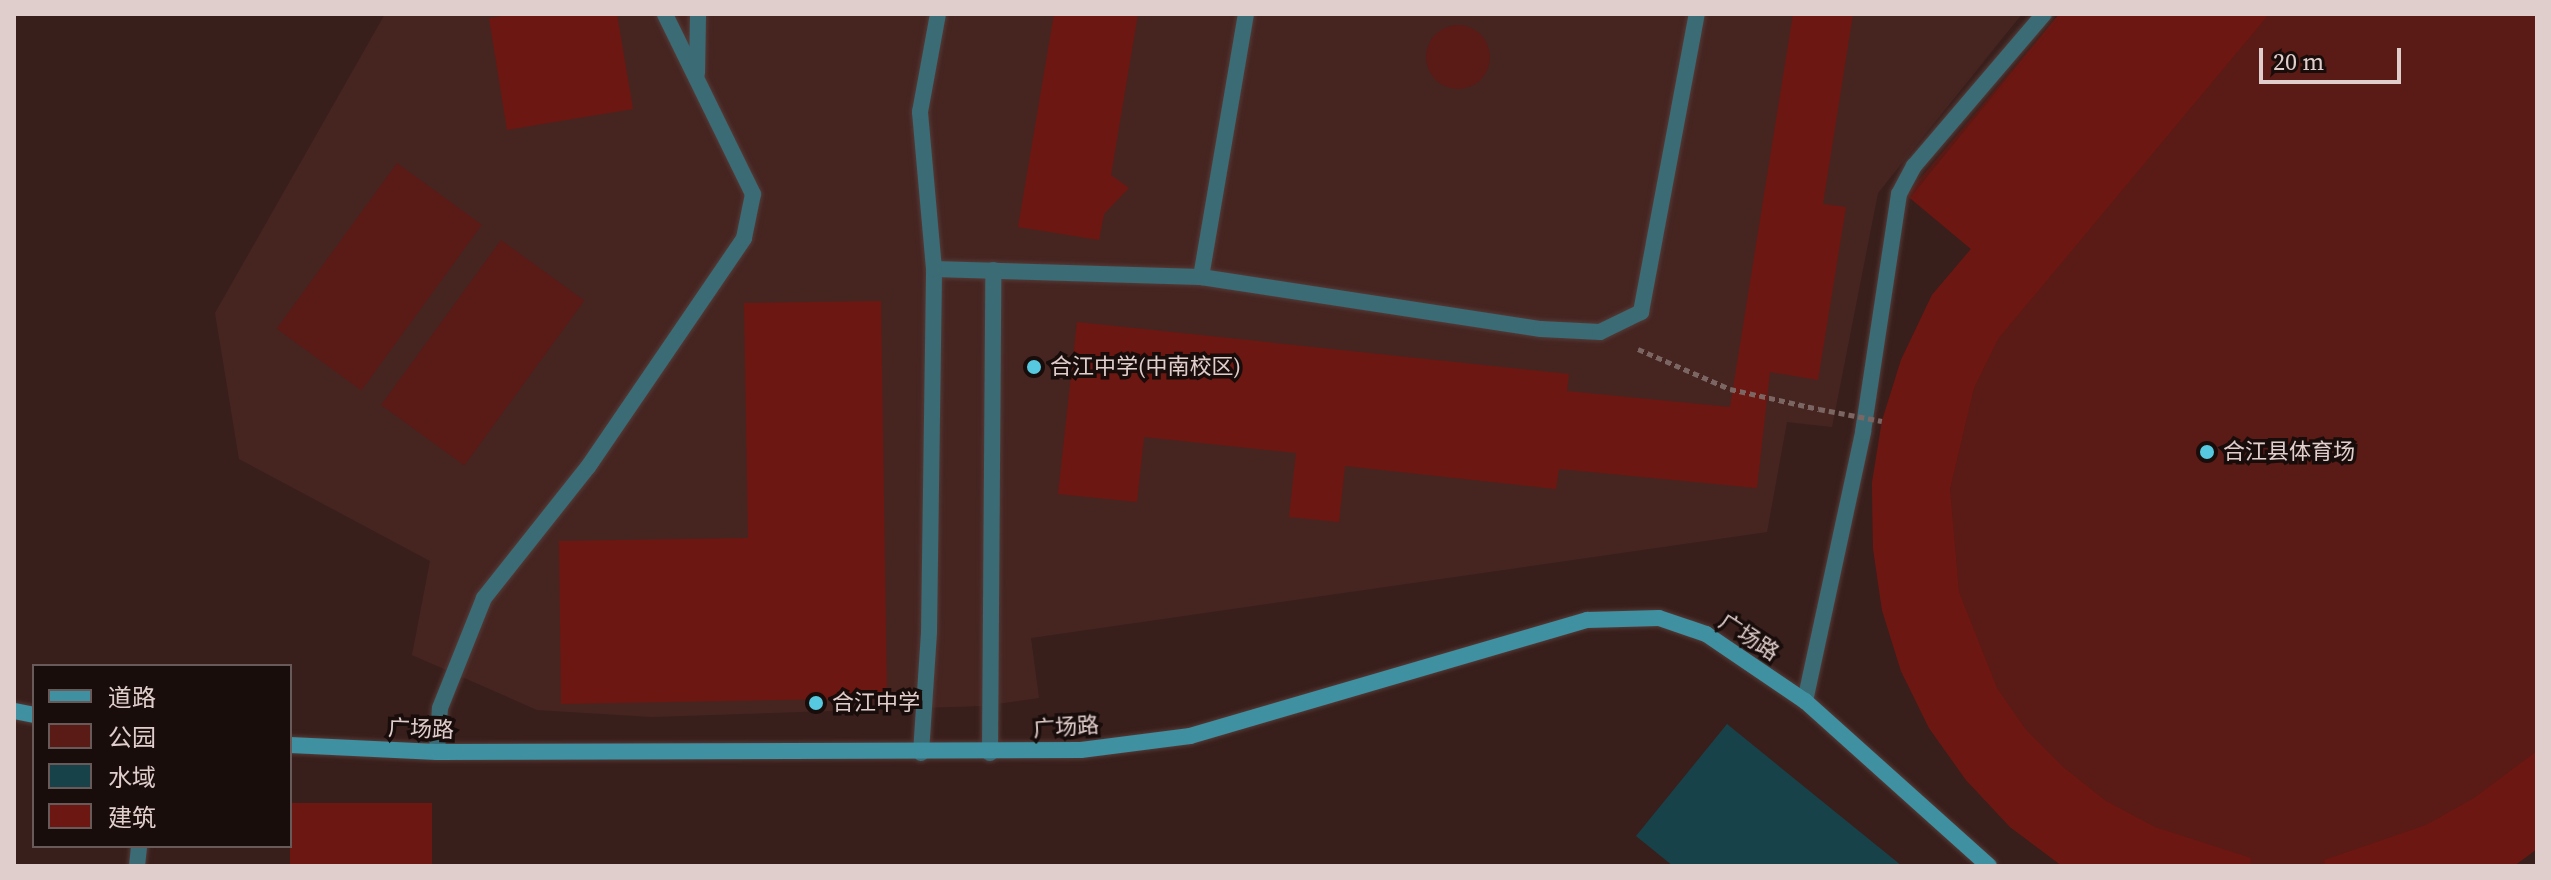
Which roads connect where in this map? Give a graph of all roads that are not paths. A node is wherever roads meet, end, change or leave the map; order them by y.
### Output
1 (665, 14) edge
2 (698, 14) edge
3 (938, 14) edge
4 (1246, 14) edge
5 (1697, 14) edge
6 (2044, 14) edge
7 (696, 78) junction
8 (934, 269) junction
9 (993, 270) junction
10 (1201, 277) junction
11 (1805, 701) junction
12 (292, 745) edge
13 (437, 752) junction
14 (921, 753) junction
15 (990, 753) junction
16 (1989, 866) edge

1 - 7 street
2 - 7 street
3 - 8 street
4 - 10 street
5 - 10 street
6 - 11 street, 广场路
7 - 13 street
8 - 9 street
8 - 14 street
9 - 10 street
9 - 15 street
11 - 15 main road, 广场路
11 - 16 main road, 广场路
12 - 13 main road, 广场路
13 - 14 main road, 广场路
14 - 15 main road, 广场路

